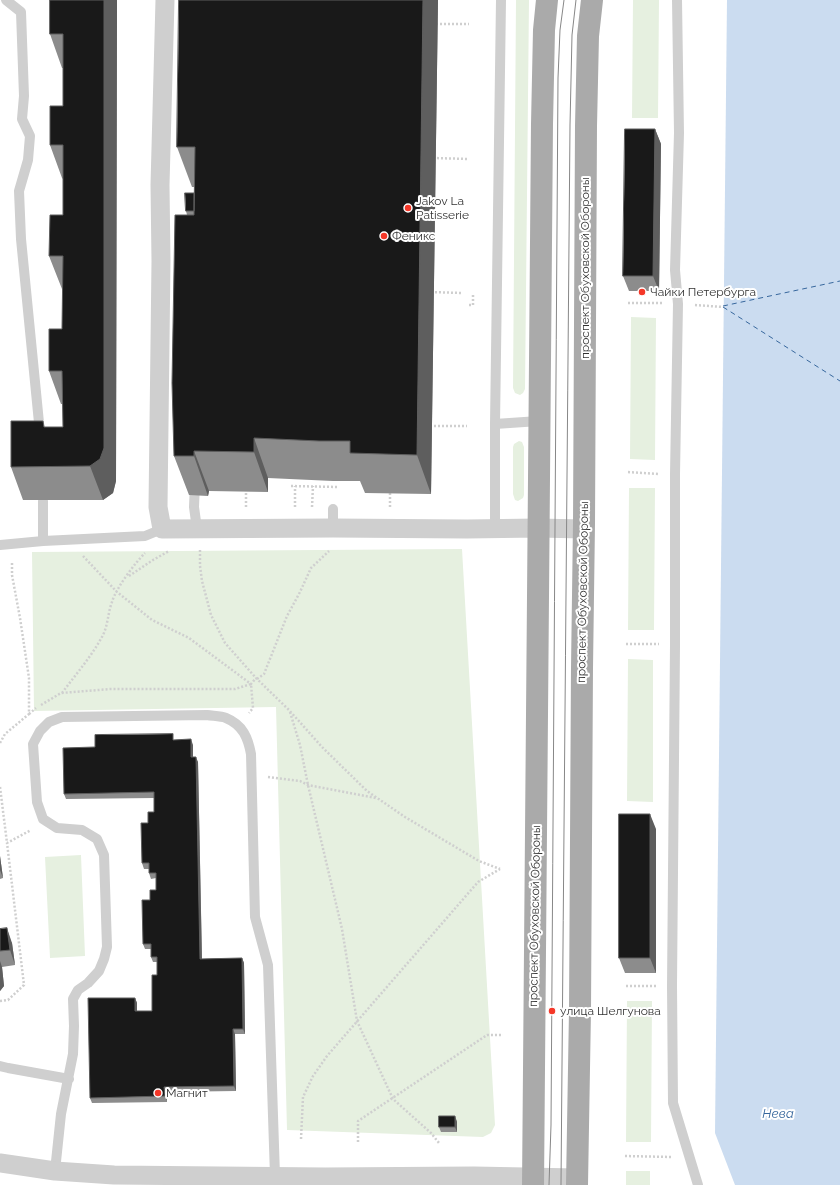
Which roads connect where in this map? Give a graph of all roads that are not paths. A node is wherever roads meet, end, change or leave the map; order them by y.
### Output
1 (6, 0) edge
2 (165, 0) edge
3 (501, 0) edge
4 (547, 0) edge
5 (592, 0) edge
6 (677, 0) edge
7 (539, 421) junction
8 (495, 424) junction
9 (41, 446) edge
10 (195, 476) edge
11 (43, 500) edge
12 (333, 509) dead end
13 (333, 528) junction
14 (496, 528) junction
15 (538, 528) junction
16 (197, 529) junction
17 (583, 529) junction
18 (153, 533) junction
19 (44, 541) junction
20 (0, 545) edge
21 (0, 1066) edge
22 (68, 1079) junction
23 (0, 1164) edge
24 (55, 1171) junction
25 (275, 1176) junction
26 (533, 1181) edge
27 (577, 1182) edge
28 (698, 1185) edge

1 - 9 lane
2 - 18 street
3 - 8 lane
4 - 7 main road, проспект Обуховской Обороны
5 - 17 main road, проспект Обуховской Обороны
6 - 28 lane
7 - 8 lane
7 - 15 main road, проспект Обуховской Обороны
8 - 14 lane
10 - 16 lane
11 - 19 lane
12 - 13 lane
13 - 14 street
13 - 16 street
14 - 15 street
15 - 17 street
15 - 26 main road, проспект Обуховской Обороны
16 - 18 street
17 - 27 main road, проспект Обуховской Обороны
18 - 19 lane
19 - 20 lane
21 - 22 lane
22 - 24 lane
22 - 25 lane
23 - 24 street
24 - 25 street
25 - 26 street
26 - 27 street

